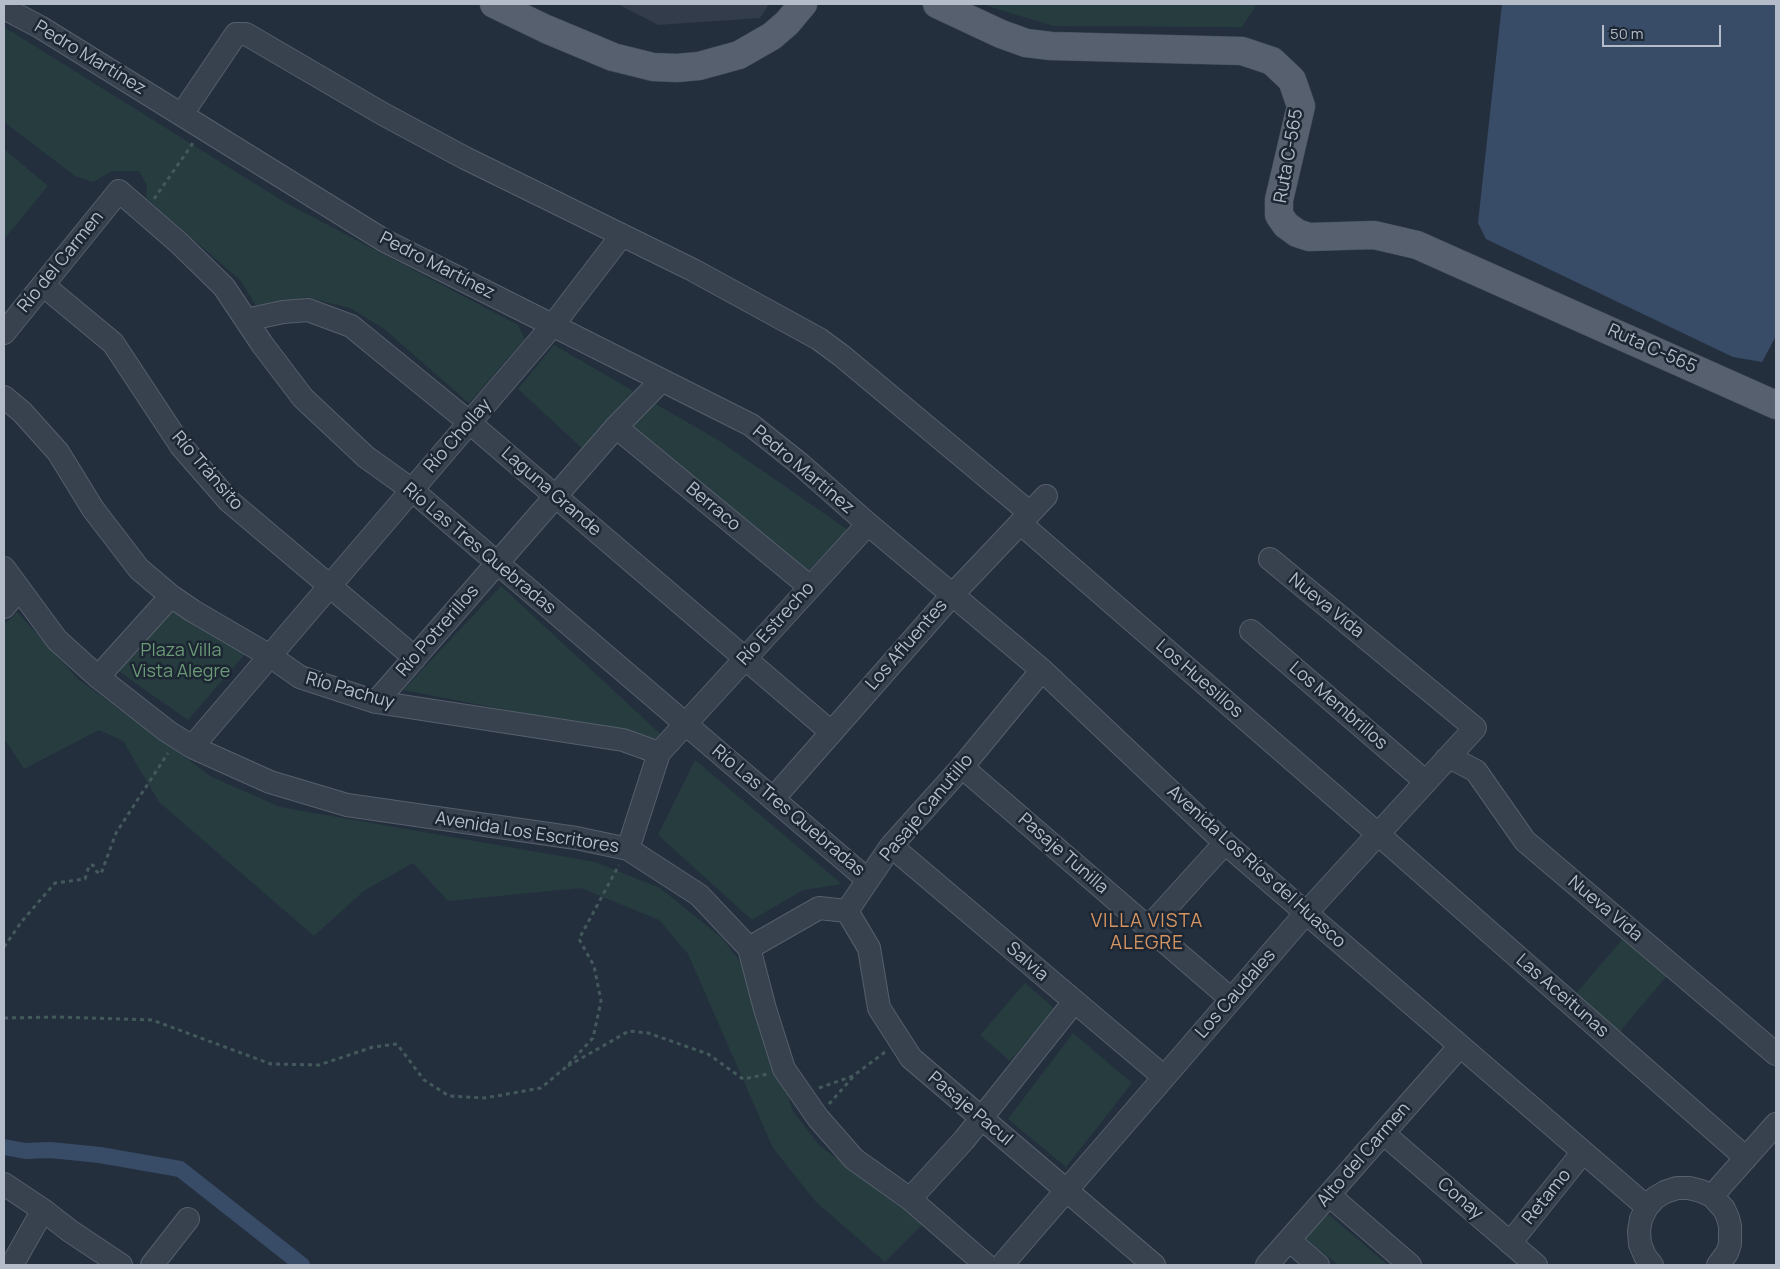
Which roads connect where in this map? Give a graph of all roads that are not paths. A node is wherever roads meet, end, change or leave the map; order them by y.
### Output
1 (494, 4) edge
2 (803, 4) edge
3 (937, 4) edge
4 (4, 8) edge
5 (182, 114) junction
6 (119, 191) joint
7 (622, 235) junction
8 (43, 285) junction
9 (246, 320) junction
10 (553, 325) junction
11 (4, 333) edge
12 (661, 381) junction
13 (4, 397) edge
14 (1776, 405) edge
15 (470, 422) junction
16 (616, 427) junction
17 (412, 490) junction
18 (556, 496) junction
19 (1046, 496) dead end
20 (1025, 518) junction
21 (868, 524) junction
22 (1270, 559) dead end
23 (498, 563) junction
24 (4, 568) edge
25 (329, 587) junction
26 (810, 587) junction
27 (19, 589) junction
28 (953, 594) junction
29 (171, 596) junction
30 (4, 607) edge
31 (1251, 631) dead end
32 (270, 656) junction
33 (414, 658) junction
34 (744, 659) junction
35 (1042, 670) junction
36 (98, 677) junction
37 (376, 702) junction
38 (686, 725) junction
39 (1475, 728) joint
40 (831, 732) junction
41 (185, 743) junction
42 (659, 753) junction
43 (1446, 759) junction
44 (962, 767) junction
45 (1426, 782) junction
46 (773, 799) junction
47 (1378, 834) junction
48 (1225, 843) junction
49 (892, 846) junction
50 (628, 849) junction
51 (868, 880) junction
52 (847, 911) junction
53 (1306, 913) junction
54 (1148, 928) junction
55 (749, 948) junction
56 (1231, 1000) junction
57 (1074, 1002) junction
58 (1460, 1046) junction
59 (1776, 1054) edge
60 (1164, 1077) junction
61 (981, 1118) junction
62 (1383, 1133) junction
63 (1772, 1136) edge
64 (1583, 1152) junction
65 (1746, 1158) junction
66 (4, 1184) edge
67 (1067, 1190) junction
68 (1329, 1195) junction
69 (1712, 1196) junction
70 (910, 1199) junction
71 (1647, 1207) junction
72 (43, 1210) junction
73 (188, 1219) dead end
74 (1289, 1240) junction
75 (1510, 1243) junction
76 (1723, 1264) edge
77 (12, 1265) edge
78 (121, 1265) edge
79 (152, 1265) edge
80 (986, 1265) edge
81 (1002, 1265) edge
82 (1154, 1265) edge
83 (1267, 1265) edge
84 (1318, 1265) edge
85 (1410, 1265) edge
86 (1536, 1265) edge
87 (1652, 1265) edge

1 - 2 main road
3 - 14 main road, Ruta C-565
4 - 5 street, Pedro Martínez
5 - 7 street, Los Huesillos
5 - 10 street, Pedro Martínez
6 - 8 street, Río del Carmen
6 - 9 street, Río Las Tres Quebradas
7 - 10 street, Río Chollay
7 - 20 street, Los Huesillos
8 - 11 street, Río del Carmen
8 - 25 street, Río Tránsito
9 - 15 street, Laguna Grande
9 - 17 street, Río Las Tres Quebradas
10 - 12 street, Pedro Martínez
10 - 15 street, Río Chollay
12 - 16 street, Río Potrerillos
12 - 21 street, Pedro Martínez
13 - 29 street, Río Pachuy
15 - 17 street, Río Chollay
15 - 18 street, Laguna Grande
16 - 18 street, Río Potrerillos
16 - 26 street, Berraco
17 - 23 street, Río Las Tres Quebradas
17 - 25 street, Río Chollay
18 - 23 street, Río Potrerillos
18 - 34 street, Laguna Grande
19 - 20 street, Los Afluentes
20 - 28 street, Los Afluentes
20 - 47 street, Los Huesillos
21 - 26 street, Río Estrecho
21 - 28 street, Avenida Los Ríos del Huasco
22 - 39 street, Nueva Vida
23 - 33 street, Río Potrerillos
23 - 38 street, Río Las Tres Quebradas
24 - 27 street, Avenida Los Escritores
25 - 32 street, Río Chollay
25 - 33 street, Río Tránsito
26 - 34 street, Río Estrecho
27 - 30 street
27 - 36 street, Avenida Los Escritores
28 - 35 street, Avenida Los Ríos del Huasco
28 - 40 street, Los Afluentes
29 - 32 street, Río Pachuy
29 - 36 street
31 - 45 street, Los Membrillos
32 - 37 street, Río Pachuy
32 - 41 street, Río Chollay
33 - 37 street, Río Potrerillos
34 - 38 street, Río Estrecho
34 - 40 street, Laguna Grande
35 - 44 street, Pasaje Canutillo
35 - 48 street, Avenida Los Ríos del Huasco
36 - 41 street, Avenida Los Escritores
37 - 42 street, Río Pachuy
38 - 42 street
38 - 46 street, Río Las Tres Quebradas
39 - 43 street, Los Caudales
40 - 46 street, Los Afluentes
41 - 50 street, Avenida Los Escritores
42 - 50 street
43 - 45 street, Los Caudales
43 - 59 street, Nueva Vida
44 - 49 street, Pasaje Canutillo
44 - 54 street, Pasaje Tunilla
45 - 47 street, Los Caudales
46 - 51 street, Río Las Tres Quebradas
47 - 53 street, Los Caudales
47 - 65 street, Las Aceitunas
48 - 53 street, Avenida Los Ríos del Huasco
48 - 54 street
49 - 51 street, Pasaje Canutillo
49 - 57 street, Salvia
50 - 55 street, Avenida Los Escritores
51 - 52 street, Pasaje Canutillo
52 - 55 street
52 - 61 street, Pasaje Pacul
53 - 56 street, Los Caudales
53 - 58 street, Avenida Los Ríos del Huasco
54 - 56 street, Pasaje Tunilla
55 - 70 street, Avenida Los Escritores
56 - 60 street, Los Caudales
57 - 60 street, Salvia
57 - 61 street
58 - 62 street, Alto del Carmen
58 - 64 street, Avenida Los Ríos del Huasco
60 - 67 street, Los Caudales
61 - 67 street, Pasaje Pacul
61 - 70 street
62 - 68 street, Alto del Carmen
62 - 75 street, Conay
63 - 65 street
64 - 71 street, Avenida Los Ríos del Huasco
64 - 75 street, Retamo
65 - 69 street
66 - 72 street
67 - 81 street, Los Caudales
67 - 82 street, Pasaje Pacul
68 - 74 street, Alto del Carmen
68 - 85 street
69 - 71 street
69 - 76 street
70 - 80 street, Avenida Los Escritores
71 - 87 street
72 - 77 street
72 - 78 street
73 - 79 street
74 - 83 street, Alto del Carmen
74 - 84 street
75 - 86 street, Conay

